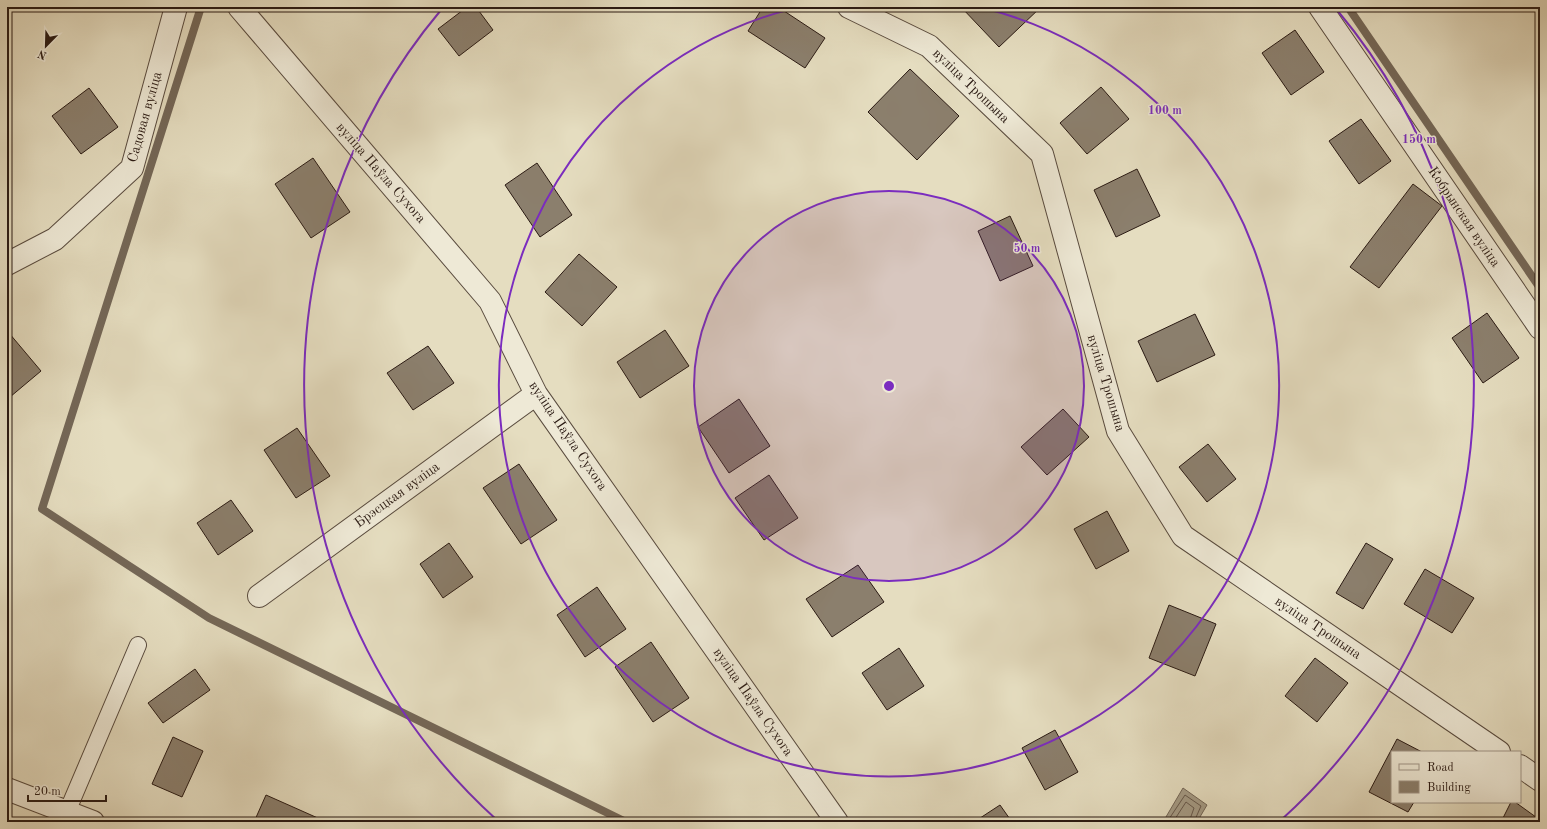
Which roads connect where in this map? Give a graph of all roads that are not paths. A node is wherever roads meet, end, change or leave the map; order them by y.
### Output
1 (176, 7) edge
2 (239, 7) edge
3 (849, 7) edge
4 (1320, 7) edge
5 (7, 264) edge
6 (1540, 328) edge
7 (536, 394) junction
8 (259, 596) dead end
9 (138, 644) dead end
10 (1498, 751) edge
11 (1521, 767) edge
12 (1540, 780) edge
13 (7, 789) edge
14 (65, 817) edge
15 (93, 822) edge
16 (837, 822) edge

1 - 5 street, Садовая вуліца
2 - 7 street, вуліца Паўла Сухога
3 - 10 street, вуліца Трошына
4 - 6 street, Кобрынская вуліца
7 - 8 street, Брэсцкая вуліца
7 - 16 street, вуліца Паўла Сухога
9 - 14 lane
11 - 12 street
13 - 14 street
14 - 15 street

